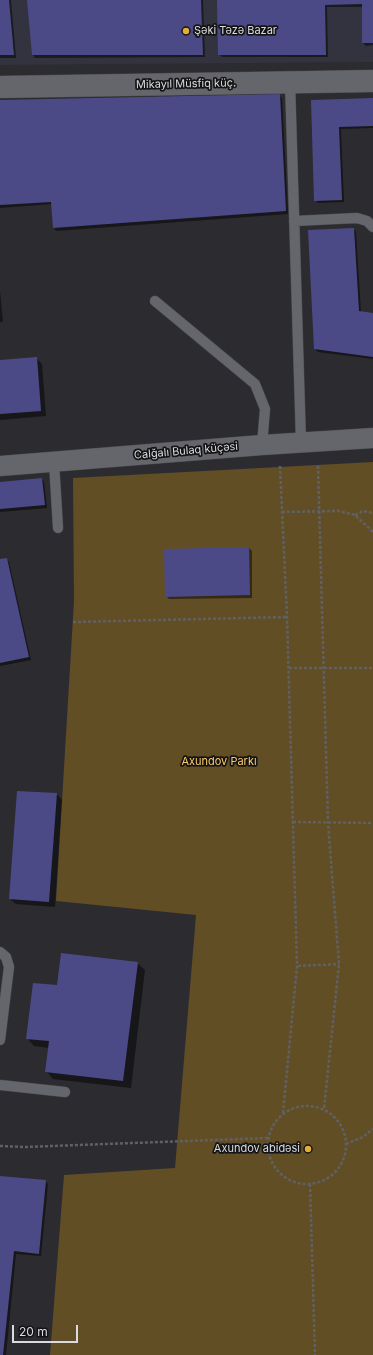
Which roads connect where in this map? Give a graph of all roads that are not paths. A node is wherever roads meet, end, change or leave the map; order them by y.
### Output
1 (373, 81) edge
2 (290, 82) junction
3 (0, 86) edge
4 (294, 221) junction
5 (373, 227) edge
6 (155, 302) dead end
7 (373, 438) edge
8 (300, 442) junction
9 (262, 445) junction
10 (54, 462) junction
11 (0, 466) edge
12 (58, 528) dead end
13 (0, 952) edge
14 (0, 1040) edge
15 (0, 1085) edge
16 (65, 1092) dead end

1 - 2 main road, Mikayıl Müsfiq küç.
2 - 3 main road, Mikayıl Müsfiq küç.
2 - 4 lane
4 - 5 lane
4 - 8 lane
6 - 9 lane
7 - 8 street, Calğalı Bulaq küçəsi
8 - 9 street, Calğalı Bulaq küçəsi
9 - 10 street, Calğalı Bulaq küçəsi
10 - 11 street, Calğalı Bulaq küçəsi
10 - 12 lane
13 - 14 lane
15 - 16 lane

